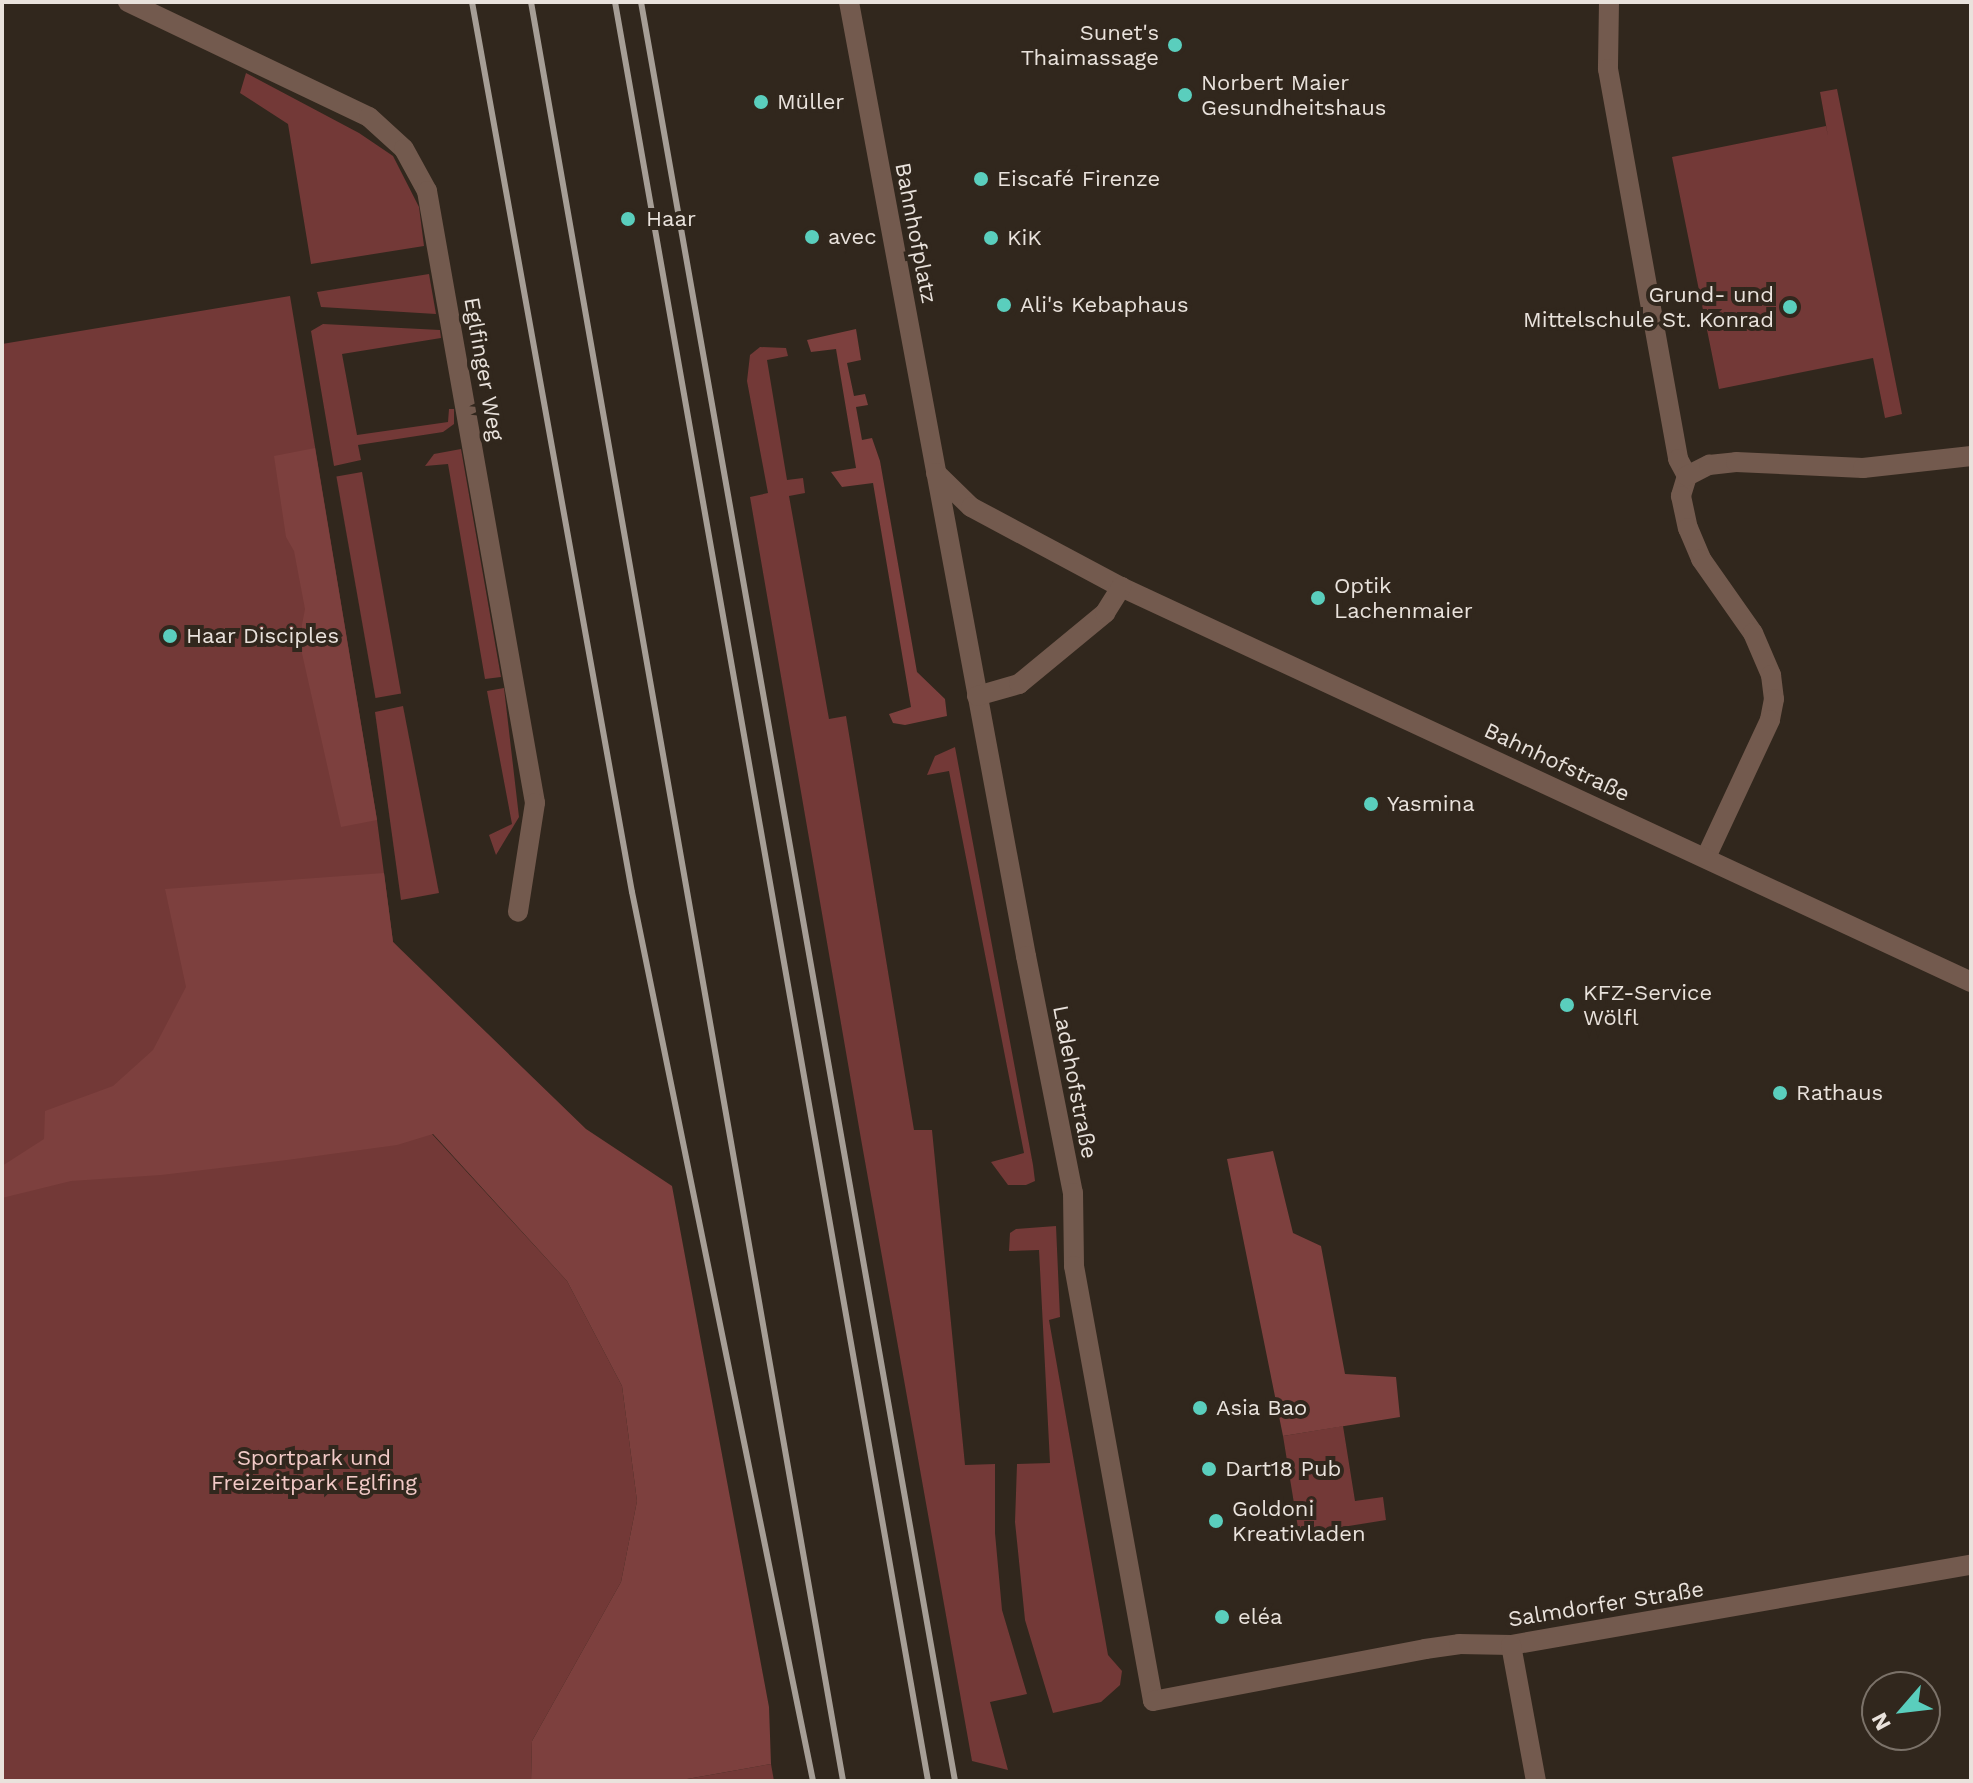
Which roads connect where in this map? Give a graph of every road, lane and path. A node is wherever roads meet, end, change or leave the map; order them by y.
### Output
1 (128, 2) edge
2 (849, 2) edge
3 (1609, 2) edge
4 (1971, 456) edge
5 (936, 473) junction
6 (1687, 476) junction
7 (1121, 587) junction
8 (977, 696) junction
9 (1706, 857) junction
10 (518, 912) dead end
11 (1971, 982) edge
12 (1971, 1565) edge
13 (1511, 1645) junction
14 (1153, 1701) joint
15 (1536, 1781) edge

1 - 10 street, Eglfinger Weg
2 - 5 street, Bahnhofplatz
3 - 6 street
4 - 6 street
5 - 7 street, Bahnhofstraße
5 - 8 street, Ladehofstraße
6 - 9 street
7 - 8 street
7 - 9 street, Bahnhofstraße
8 - 14 street, Ladehofstraße
9 - 11 street, Bahnhofstraße
12 - 13 street, Salmdorfer Straße
13 - 14 street, Salmdorfer Straße
13 - 15 street

